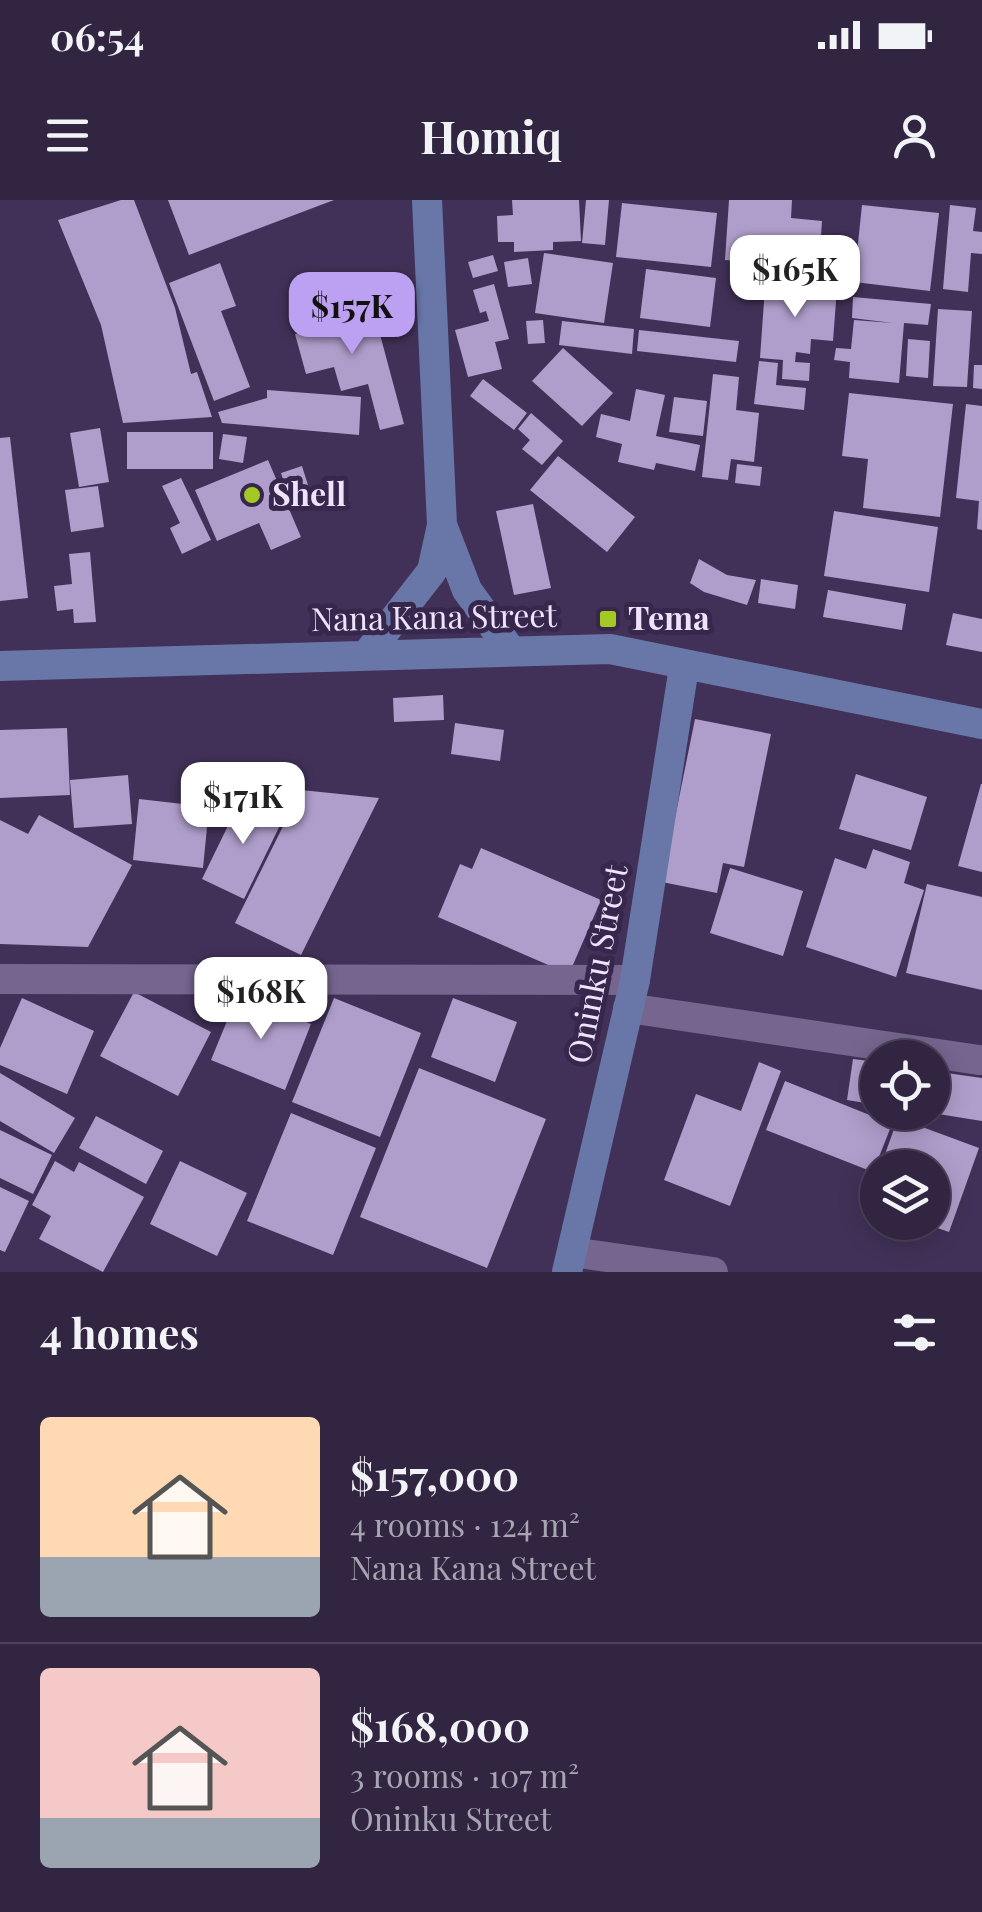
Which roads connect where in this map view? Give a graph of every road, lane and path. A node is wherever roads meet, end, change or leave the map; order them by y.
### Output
1 (427, 200) edge
2 (442, 525) junction
3 (510, 651) junction
4 (368, 653) junction
5 (0, 666) edge
6 (684, 667) junction
7 (982, 724) edge
8 (0, 979) edge
9 (632, 994) junction
10 (980, 1060) dead end
11 (570, 1262) edge
12 (714, 1272) edge

1 - 2 street
2 - 3 street
2 - 4 street
3 - 4 street, Nana Kana Street
3 - 6 street, Nana Kana Street
4 - 5 street, Nana Kana Street
6 - 7 street, Nana Kana Street
6 - 9 street, Oninku Street
8 - 9 street
9 - 10 street
9 - 11 street, Oninku Street
11 - 12 street

